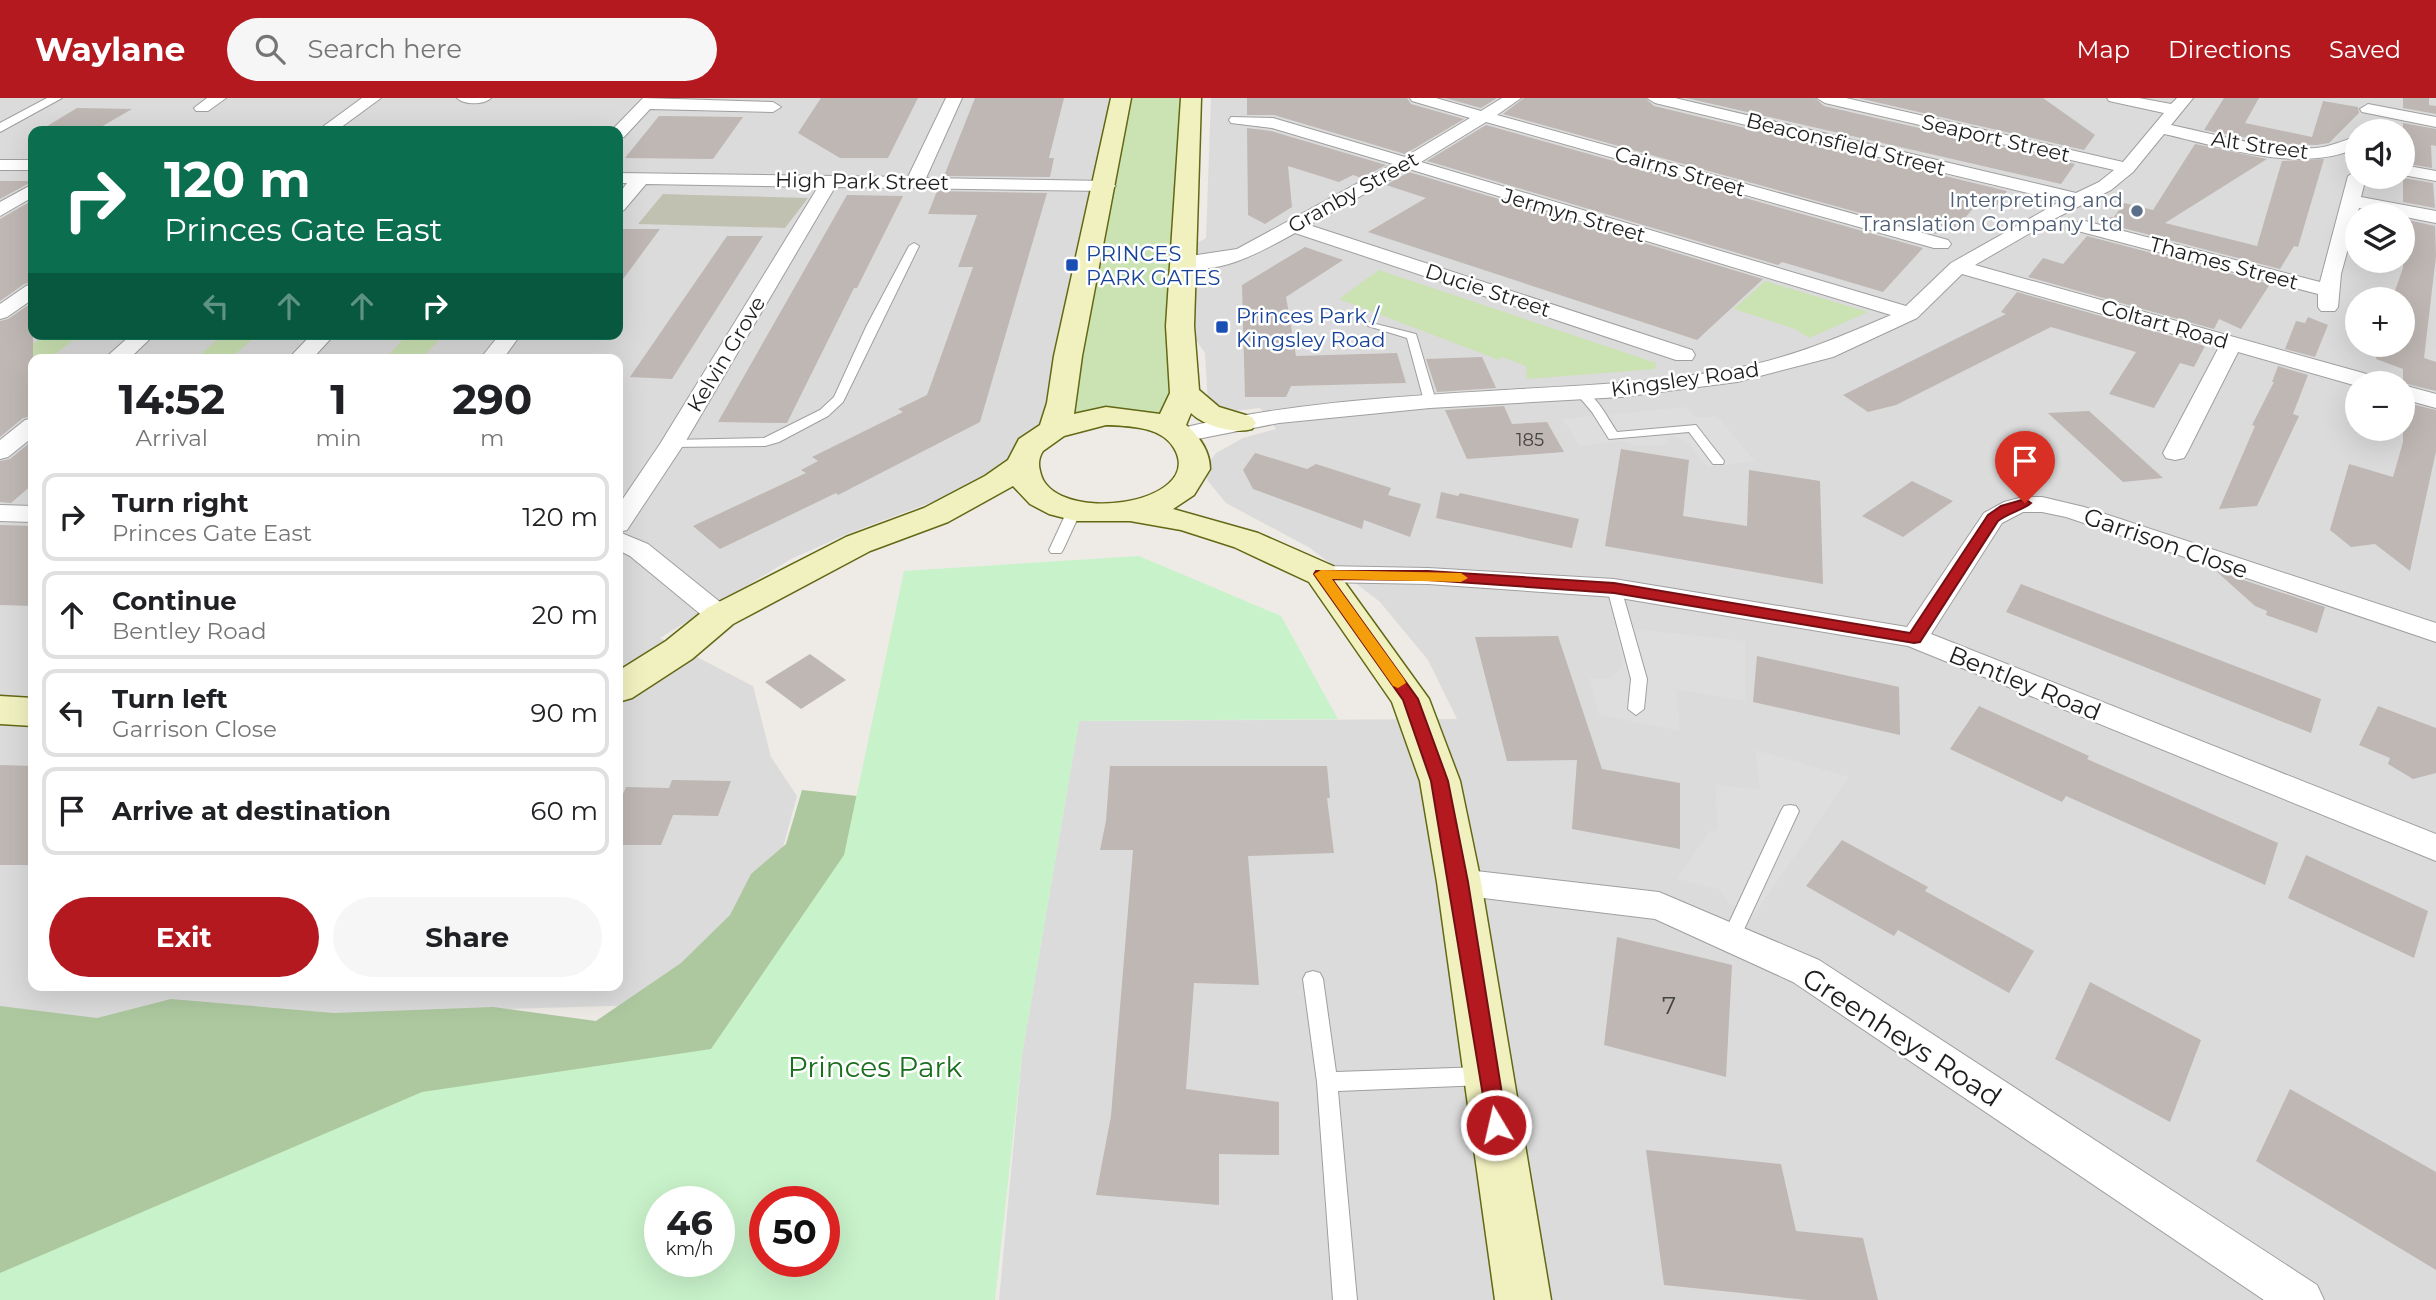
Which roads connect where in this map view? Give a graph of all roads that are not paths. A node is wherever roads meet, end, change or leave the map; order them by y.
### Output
1 (56, 98) edge
2 (218, 98) edge
3 (373, 98) edge
4 (954, 98) edge
5 (1121, 98) edge
6 (1191, 98) edge
7 (1418, 98) edge
8 (1513, 98) edge
9 (1655, 98) edge
10 (1825, 98) edge
11 (2115, 98) edge
12 (649, 101) edge
13 (2181, 104) edge
14 (202, 108) dead end
15 (772, 108) edge
16 (2369, 109) edge
17 (1483, 116) junction
18 (1237, 121) dead end
19 (2436, 122) edge
20 (332, 126) edge
21 (0, 128) edge
22 (623, 128) edge
23 (2161, 128) junction
24 (2345, 150) edge
25 (1406, 164) junction
26 (0, 165) edge
27 (28, 166) edge
28 (2127, 168) junction
29 (2415, 172) edge
30 (2436, 176) edge
31 (623, 177) edge
32 (641, 178) junction
33 (830, 181) junction
34 (915, 181) junction
35 (1107, 186) junction
36 (2355, 189) edge
37 (28, 192) edge
38 (623, 200) edge
39 (2077, 200) junction
40 (2353, 201) junction
41 (0, 210) edge
42 (2436, 217) edge
43 (1292, 226) junction
44 (2081, 226) dead end
45 (1941, 244) dead end
46 (914, 246) dead end
47 (1184, 262) junction
48 (1958, 267) junction
49 (28, 293) edge
50 (0, 313) edge
51 (1910, 314) junction
52 (1372, 324) dead end
53 (138, 340) edge
54 (319, 340) edge
55 (506, 340) edge
56 (2232, 343) junction
57 (121, 354) edge
58 (304, 354) edge
59 (495, 354) edge
60 (1685, 355) dead end
61 (2345, 375) edge
62 (1581, 392) junction
63 (1185, 393) junction
64 (2415, 395) edge
65 (1430, 401) junction
66 (2436, 401) edge
67 (1241, 423) junction
68 (28, 429) edge
69 (1053, 429) junction
70 (1175, 432) junction
71 (673, 444) junction
72 (0, 452) edge
73 (2175, 453) dead end
74 (1718, 461) dead end
75 (1022, 465) junction
76 (1187, 481) junction
77 (1062, 507) junction
78 (1133, 512) junction
79 (0, 513) edge
80 (28, 514) edge
81 (936, 515) junction
82 (623, 518) edge
83 (1246, 540) junction
84 (623, 542) edge
85 (1056, 550) dead end
86 (1321, 574) junction
87 (1614, 588) junction
88 (720, 616) junction
89 (2436, 633) edge
90 (1914, 638) junction
91 (623, 686) edge
92 (1636, 709) dead end
93 (0, 710) edge
94 (28, 712) edge
95 (1790, 811) dead end
96 (2436, 848) edge
97 (1459, 882) junction
98 (1731, 938) junction
99 (1313, 979) dead end
100 (1489, 1075) junction
101 (1327, 1082) junction
102 (1345, 1300) edge
103 (1524, 1300) edge
104 (2302, 1300) edge

1 - 21 street
2 - 14 street
3 - 20 street
4 - 34 street
5 - 35 main road
6 - 47 main road
7 - 17 street, Cairns Street
8 - 17 street, Granby Street
9 - 39 street, Beaconsfield Street
10 - 28 street, Seaport Street
11 - 13 street
12 - 15 street
12 - 22 street
13 - 23 street, Kingsley Road
16 - 19 street
17 - 25 street, Granby Street
17 - 45 street, Cairns Street
18 - 25 street, Jermyn Street
23 - 24 street, Alt Street
23 - 28 street, Kingsley Road
25 - 43 street, Granby Street
25 - 51 street, Jermyn Street
26 - 27 street
28 - 39 street, Kingsley Road
29 - 30 street
31 - 32 street, High Park Street
32 - 33 street, High Park Street
32 - 38 street
33 - 34 street, High Park Street
33 - 71 street, Kelvin Grove
34 - 35 street, High Park Street
35 - 69 main road
36 - 40 street, Thames Street
37 - 41 street
39 - 48 street, Kingsley Road
40 - 42 street
40 - 44 street, Thames Street
43 - 47 street, Granby Street
43 - 60 street, Ducie Street
46 - 71 lane
47 - 63 main road
48 - 51 street, Kingsley Road
48 - 56 street, Coltart Road
49 - 50 street
51 - 62 street, Kingsley Road
52 - 65 lane
53 - 57 street
54 - 58 street
55 - 59 street
56 - 61 street, Coltart Road
56 - 73 street
62 - 65 street, Kingsley Road
62 - 74 lane
63 - 67 main road
63 - 70 main road
64 - 66 street
65 - 67 street, Kingsley Road
67 - 70 street, Kingsley Road
68 - 72 street
69 - 70 main road
69 - 75 main road
70 - 76 main road
71 - 82 street, Kelvin Grove
75 - 77 main road
75 - 81 main road
76 - 78 main road
76 - 83 main road
77 - 78 main road
77 - 81 main road
77 - 85 lane
78 - 83 main road
79 - 80 street
81 - 88 main road
83 - 86 main road
84 - 88 street
86 - 87 street, Bentley Road
86 - 97 main road
87 - 90 street, Bentley Road
87 - 92 lane
88 - 91 main road
89 - 90 street, Garrison Close
90 - 96 street, Bentley Road
93 - 94 main road
95 - 98 lane
97 - 98 street, Greenheys Road
97 - 100 main road
98 - 104 street, Greenheys Road
99 - 101 lane
100 - 101 lane
100 - 103 main road
101 - 102 lane

